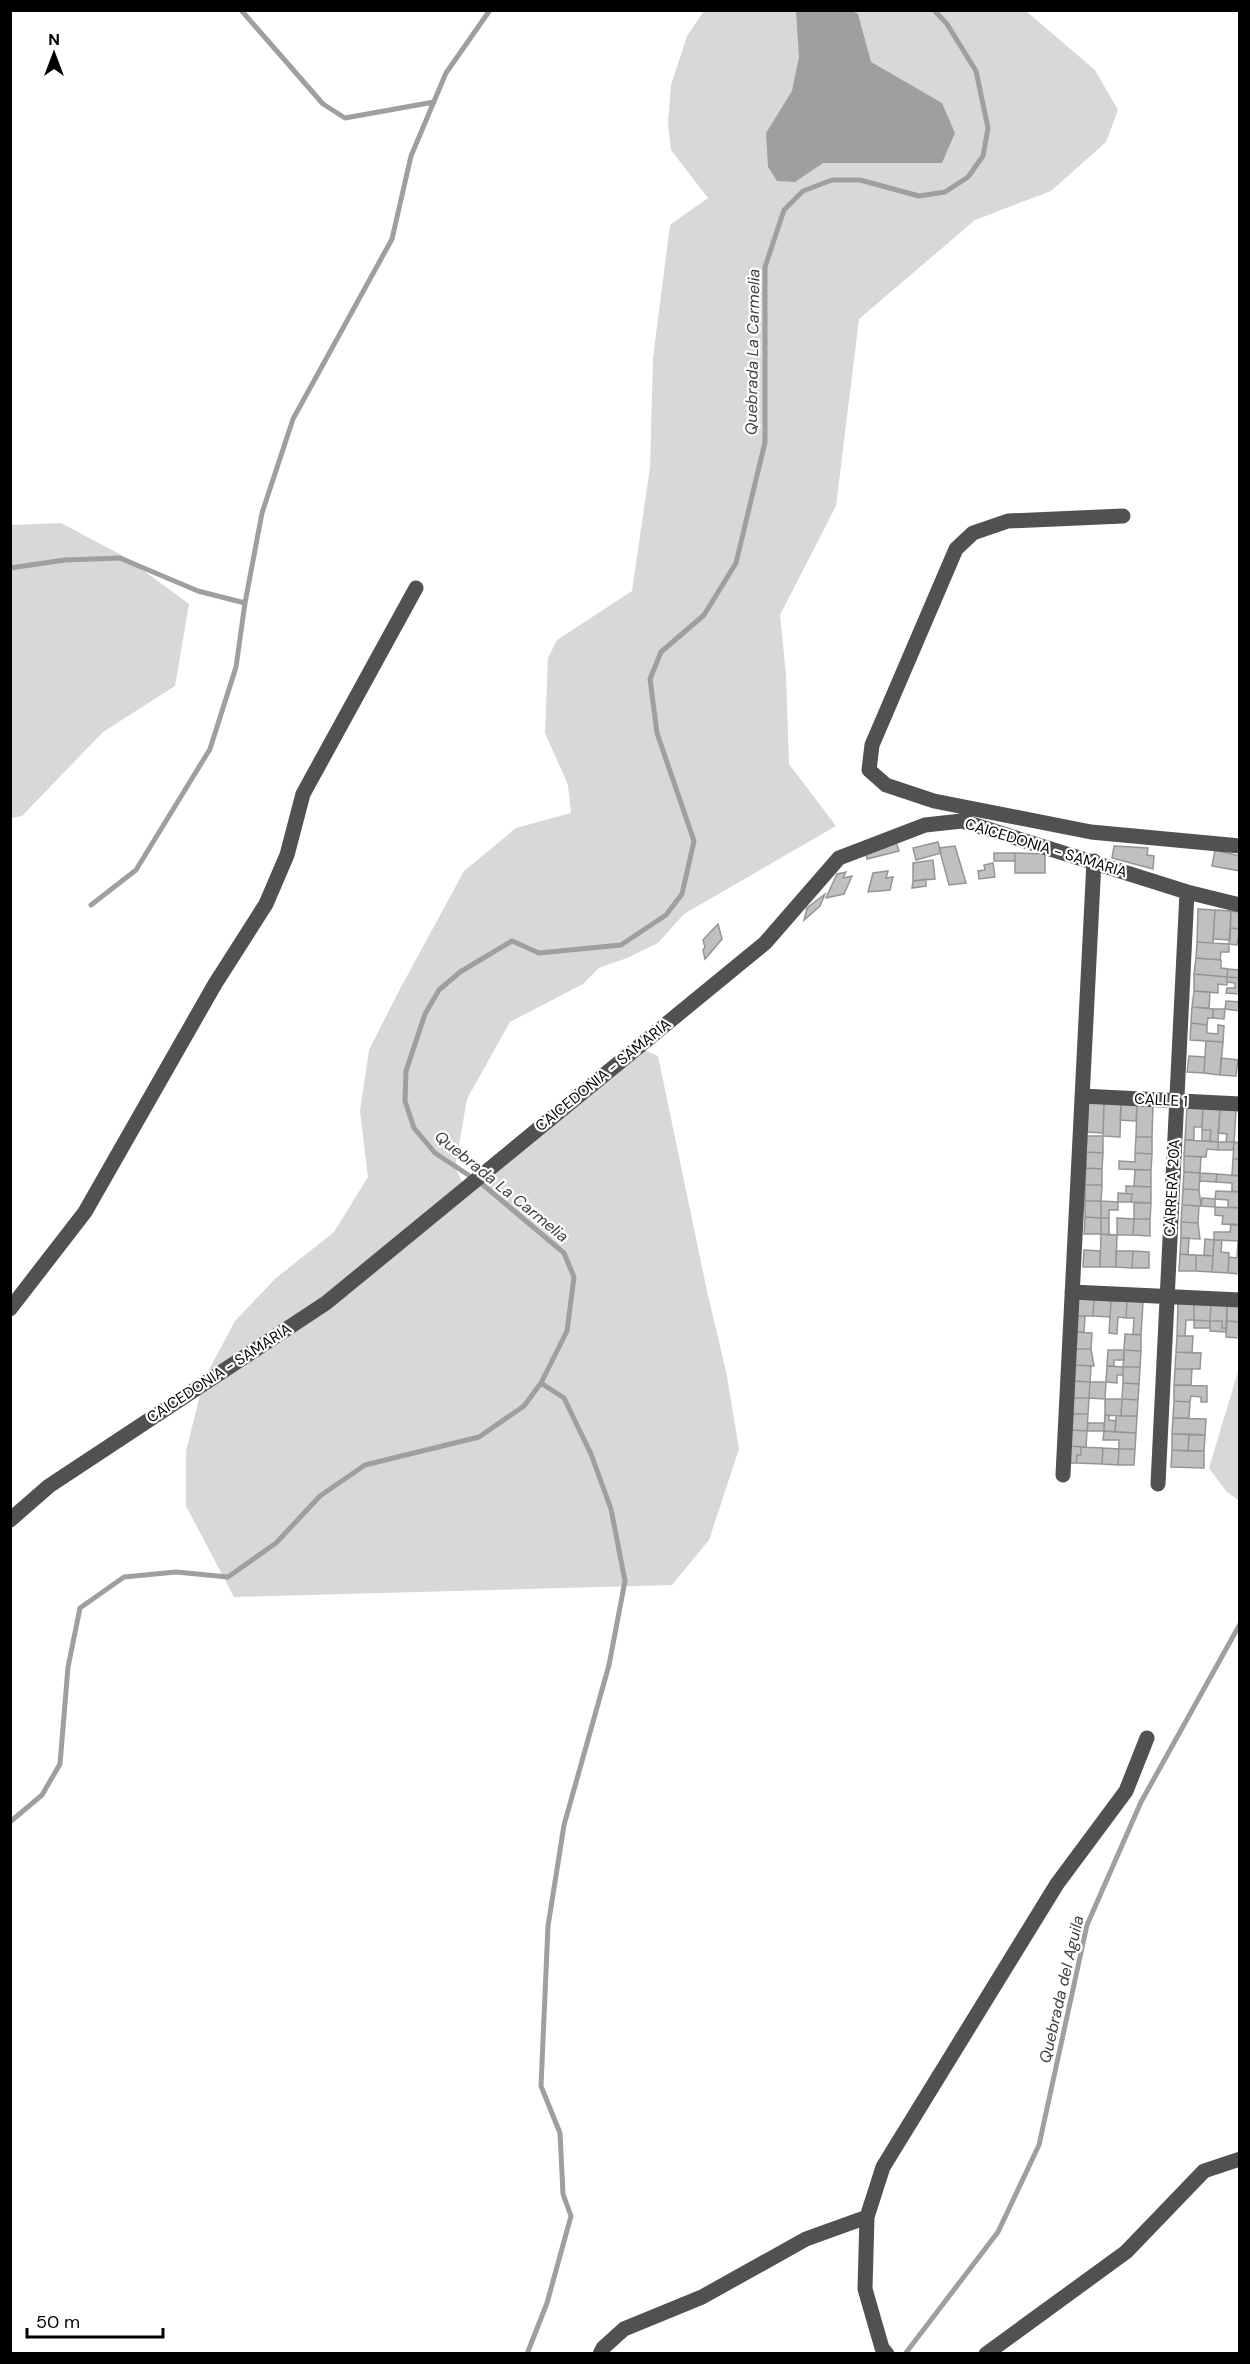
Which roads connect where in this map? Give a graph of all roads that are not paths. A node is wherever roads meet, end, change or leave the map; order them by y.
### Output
1 (1123, 516) dead end
2 (416, 588) dead end
3 (1239, 846) edge
4 (1094, 861) junction
5 (1187, 892) junction
6 (1239, 905) edge
7 (1082, 1096) junction
8 (1177, 1101) junction
9 (1239, 1104) edge
10 (1072, 1292) junction
11 (1167, 1297) junction
12 (1239, 1300) edge
13 (10, 1309) edge
14 (1063, 1475) dead end
15 (1158, 1484) dead end
16 (10, 1520) edge
17 (1147, 1738) dead end
18 (1239, 2159) edge
19 (867, 2217) junction
20 (600, 2354) edge
21 (887, 2354) edge
22 (986, 2354) edge

1 - 3 street
2 - 13 street
4 - 5 street, CAICEDONIA - SAMARIA
4 - 7 street
4 - 16 street, CAICEDONIA - SAMARIA
5 - 6 street, CAICEDONIA - SAMARIA
5 - 8 street, CARRERA 20A
7 - 8 street, CALLE 1
7 - 10 street
8 - 9 street, CALLE 1
8 - 11 street, CARRERA 20A
10 - 11 street
10 - 14 street
11 - 12 street
11 - 15 street, CARRERA 20A
17 - 19 street
18 - 22 street
19 - 20 street
19 - 21 street

